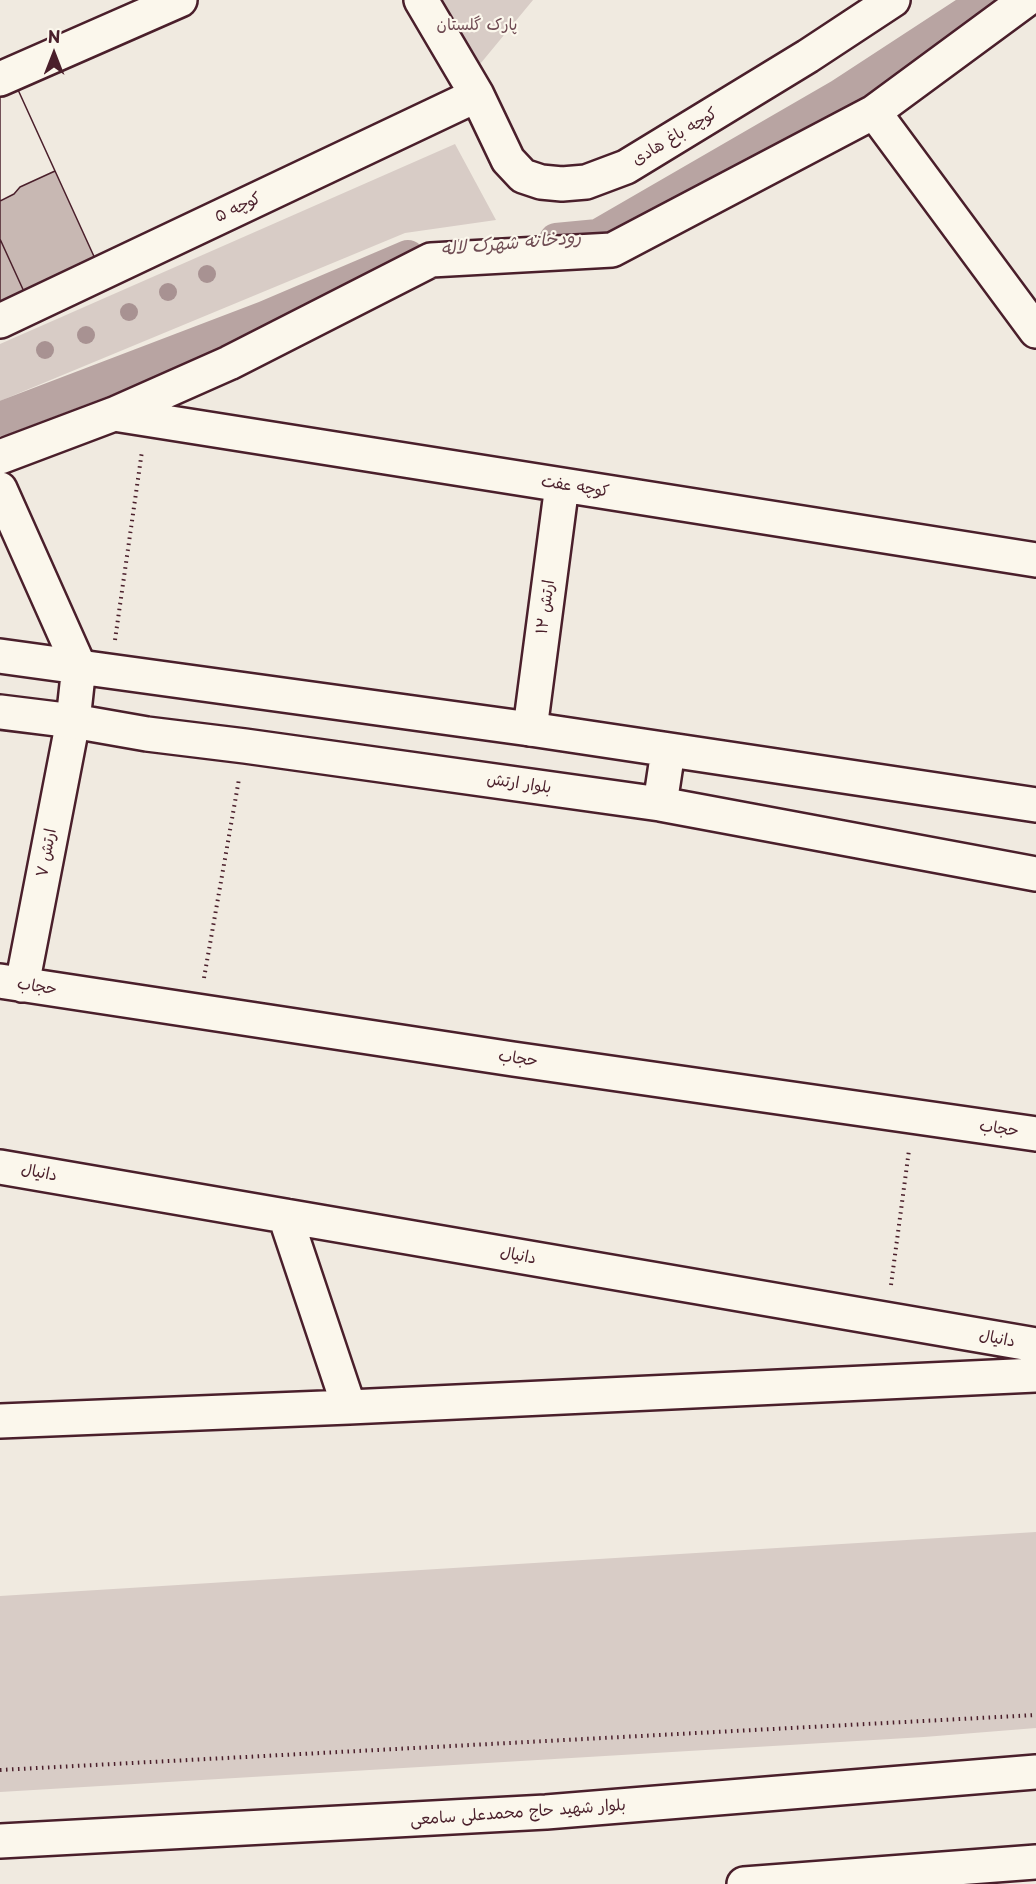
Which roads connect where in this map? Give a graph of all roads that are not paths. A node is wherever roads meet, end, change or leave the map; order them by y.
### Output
1 (180, 0) edge
2 (421, 0) edge
3 (893, 0) edge
4 (1026, 0) edge
5 (0, 79) edge
6 (477, 95) junction
7 (874, 112) junction
8 (0, 321) edge
9 (1036, 331) edge
10 (114, 414) junction
11 (0, 458) edge
12 (562, 486) junction
13 (0, 489) edge
14 (1036, 560) edge
15 (0, 656) edge
16 (94, 668) junction
17 (0, 712) edge
18 (73, 721) junction
19 (530, 729) junction
20 (668, 751) junction
21 (660, 804) junction
22 (1036, 805) edge
23 (1036, 873) edge
24 (11, 983) edge
25 (1036, 1134) edge
26 (0, 1167) edge
27 (285, 1216) junction
28 (1036, 1346) edge
29 (1036, 1375) edge
30 (349, 1407) junction
31 (0, 1421) edge
32 (1036, 1772) edge
33 (0, 1840) edge
34 (1036, 1862) edge
35 (744, 1884) edge

1 - 5 street
2 - 6 street, کوچه باغ هادی
3 - 6 street, کوچه باغ هادی
4 - 7 street
6 - 8 street, کوچه ۵
7 - 9 street
7 - 10 street
10 - 11 street
10 - 12 street, کوچه عفت
12 - 14 street, کوچه عفت
12 - 19 street, ارتش ۱۲
13 - 16 street
15 - 16 street
16 - 18 street, ارتش ۷
16 - 19 street
17 - 18 street, بلوار ارتش
18 - 21 street, بلوار ارتش
18 - 24 street, ارتش ۷
19 - 20 street
20 - 21 street
20 - 22 street
21 - 23 street, بلوار ارتش
24 - 25 street, حجاب
26 - 27 street, دانیال
27 - 28 street, دانیال
27 - 30 street
29 - 30 street
30 - 31 street
32 - 33 street, بلوار شهید حاج محمدعلی سامعی
34 - 35 street

